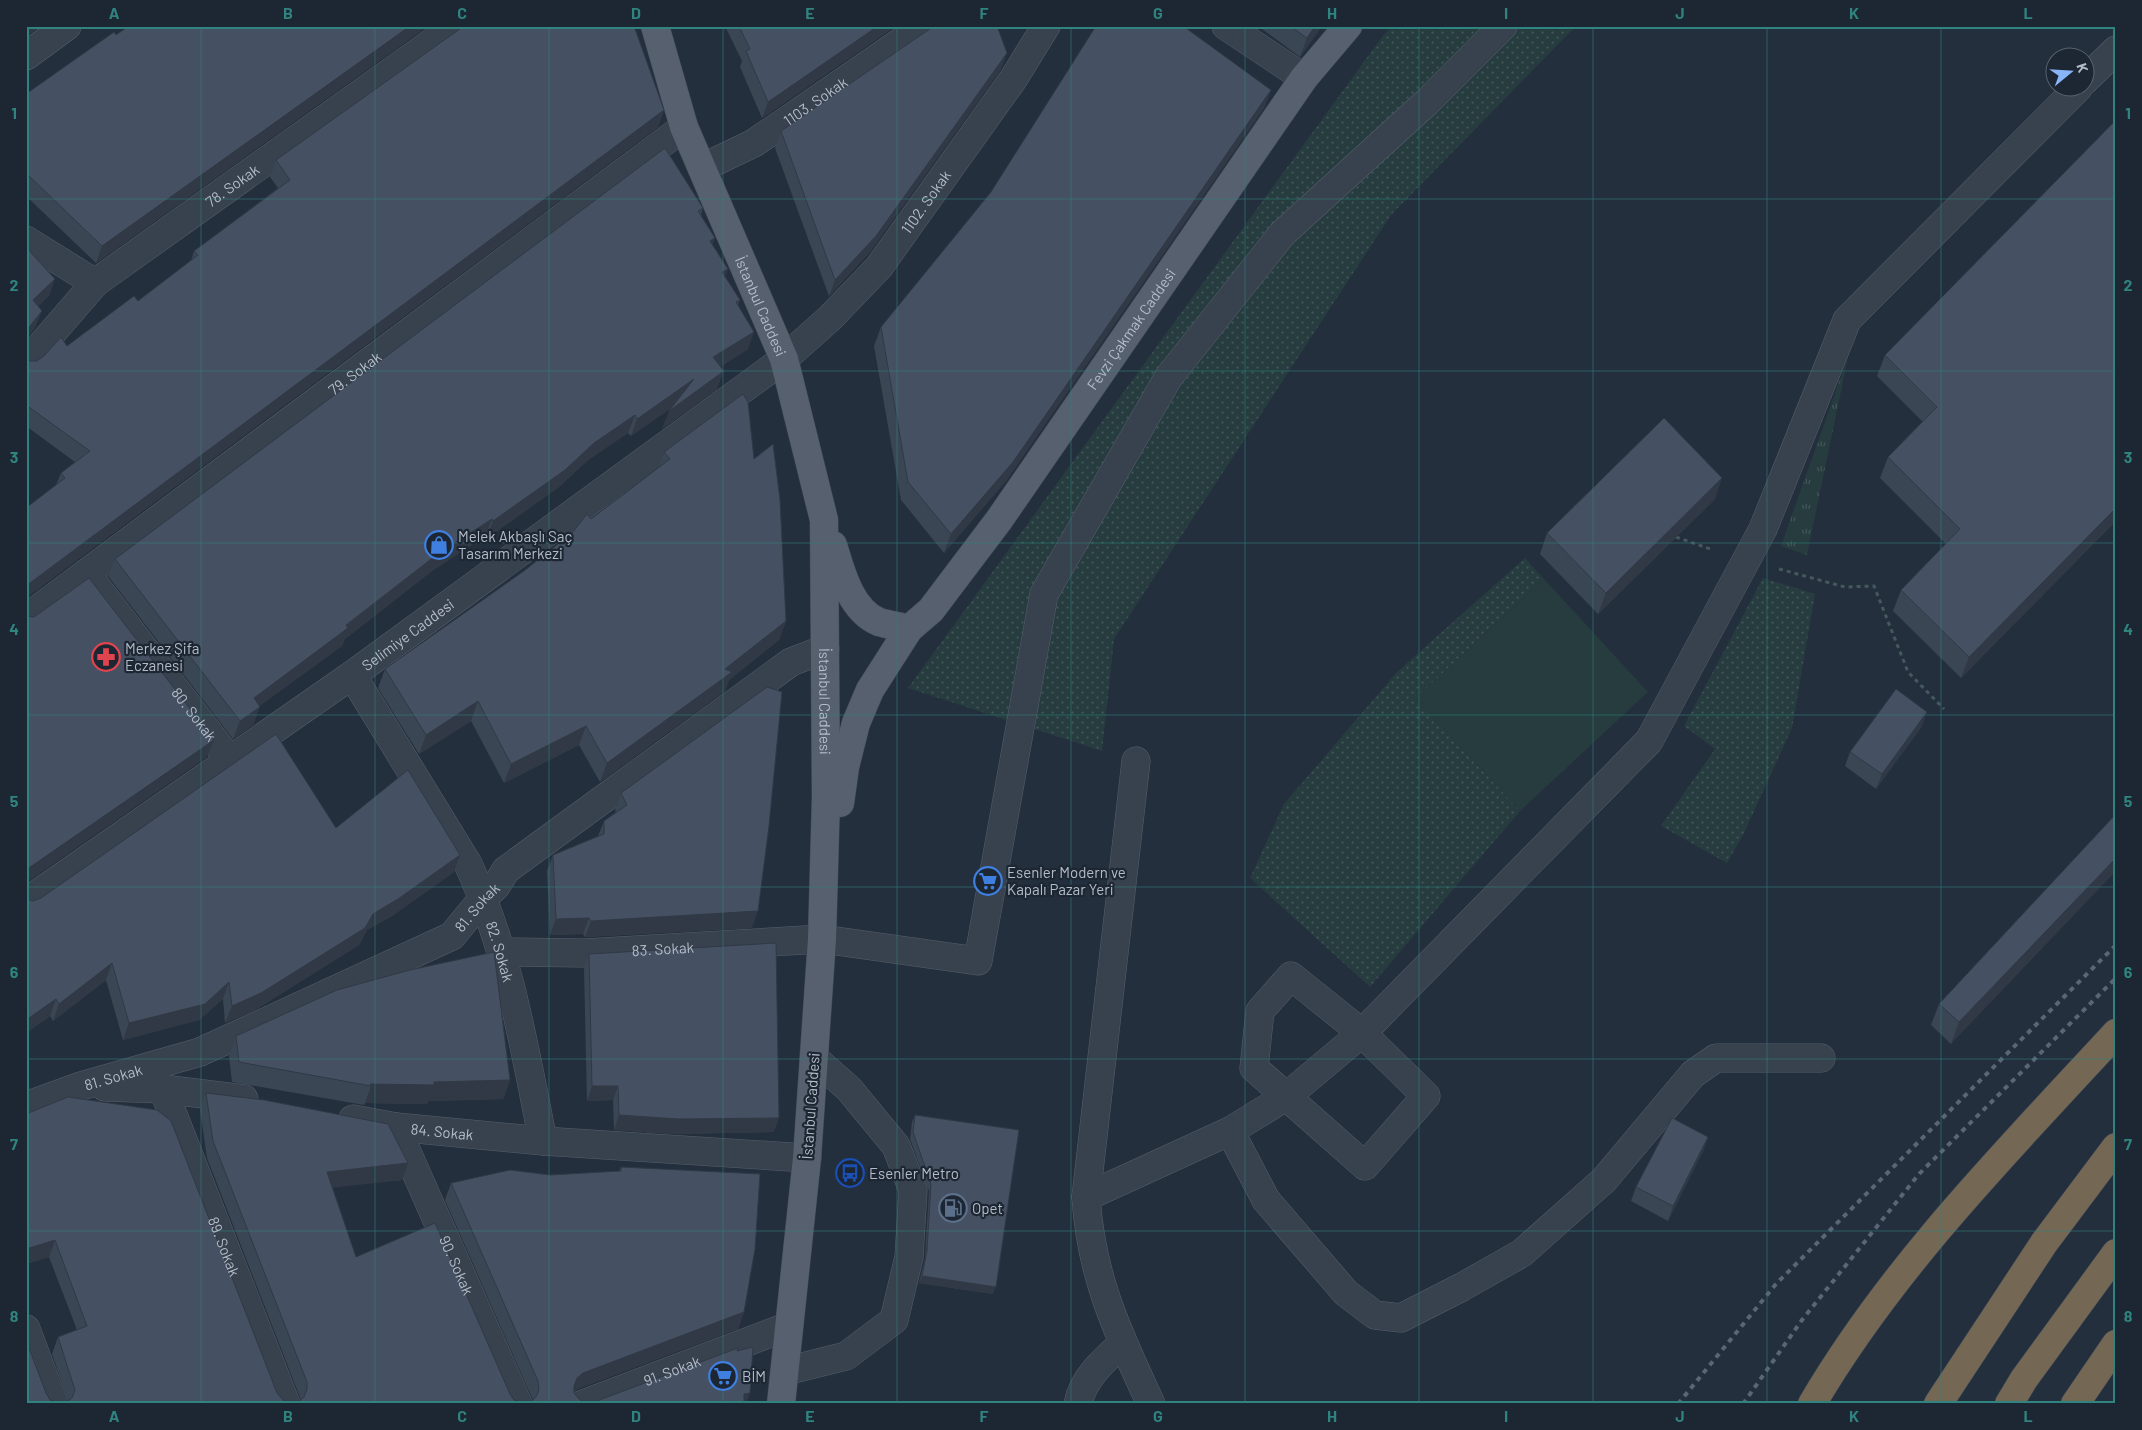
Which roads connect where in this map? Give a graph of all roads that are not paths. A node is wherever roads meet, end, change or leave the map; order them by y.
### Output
1 (67, 26) edge
2 (455, 26) edge
3 (655, 26) edge
4 (924, 26) edge
5 (1046, 26) edge
6 (1226, 26) edge
7 (1348, 26) edge
8 (1503, 26) edge
9 (2116, 50) edge
10 (26, 56) edge
11 (2094, 71) edge
12 (1304, 78) junction
13 (2068, 98) edge
14 (684, 127) junction
15 (702, 168) junction
16 (26, 240) edge
17 (95, 283) junction
18 (784, 360) junction
19 (26, 363) edge
20 (824, 520) junction
21 (86, 573) junction
22 (26, 618) edge
23 (909, 629) junction
24 (825, 649) junction
25 (352, 675) junction
26 (229, 758) junction
27 (1136, 761) dead end
28 (484, 898) junction
29 (26, 902) edge
30 (822, 939) junction
31 (503, 952) junction
32 (1362, 1034) junction
33 (2112, 1036) edge
34 (814, 1058) junction
35 (1821, 1058) dead end
36 (81, 1086) junction
37 (163, 1089) junction
38 (1288, 1096) junction
39 (270, 1103) edge
40 (26, 1106) edge
41 (328, 1114) edge
42 (396, 1127) junction
43 (1230, 1130) junction
44 (543, 1141) junction
45 (2116, 1147) edge
46 (807, 1158) junction
47 (1086, 1197) junction
48 (2116, 1253) edge
49 (789, 1326) junction
50 (26, 1329) edge
51 (1123, 1343) junction
52 (2116, 1344) edge
53 (786, 1371) junction
54 (54, 1404) edge
55 (286, 1404) edge
56 (518, 1404) edge
57 (583, 1404) edge
58 (781, 1404) edge
59 (1078, 1404) edge
60 (1151, 1404) edge
61 (1812, 1404) edge
62 (1938, 1404) edge
63 (2009, 1404) edge
64 (2075, 1404) edge

1 - 10 street
2 - 17 street, 78. Sokak
3 - 14 main road, İstanbul Caddesi
4 - 15 street, 1103. Sokak
5 - 18 street, 1102. Sokak
6 - 12 street
7 - 12 main road, Fevzi Çakmak Caddesi
8 - 30 street, 83. Sokak
9 - 11 street
12 - 23 main road, Fevzi Çakmak Caddesi
13 - 32 street
14 - 15 main road, İstanbul Caddesi
14 - 21 street, 79. Sokak
15 - 18 main road, İstanbul Caddesi
16 - 17 street
17 - 19 street, 78. Sokak
18 - 20 main road, İstanbul Caddesi
18 - 25 street, Selimiye Caddesi
20 - 23 main road
20 - 24 main road, İstanbul Caddesi
21 - 22 street, 79. Sokak
21 - 26 street, 80. Sokak
23 - 30 main road, Fevzi Çakmak Caddesi
24 - 28 street, 81. Sokak
24 - 30 main road, İstanbul Caddesi
25 - 26 street, Selimiye Caddesi
25 - 28 street, 82. Sokak
26 - 29 street, Selimiye Caddesi
27 - 47 street
28 - 31 street, 82. Sokak
28 - 36 street, 81. Sokak
30 - 31 street, 83. Sokak
30 - 34 main road, İstanbul Caddesi
31 - 44 street, 82. Sokak
32 - 38 street
32 - 38 street
32 - 38 street
33 - 61 highway
34 - 46 main road, İstanbul Caddesi
34 - 53 street
35 - 43 street
36 - 37 street
36 - 40 street, 81. Sokak
37 - 39 street
37 - 55 street, 89. Sokak
38 - 43 street
41 - 42 street, 84. Sokak
42 - 44 street, 84. Sokak
42 - 56 street, 90. Sokak
43 - 47 street
44 - 46 street, 84. Sokak
45 - 62 highway
46 - 49 main road, İstanbul Caddesi
47 - 51 street
48 - 63 highway
49 - 53 main road, İstanbul Caddesi
49 - 57 street, 91. Sokak
50 - 54 street
51 - 59 street
51 - 60 street
52 - 64 highway
53 - 58 main road, İstanbul Caddesi

